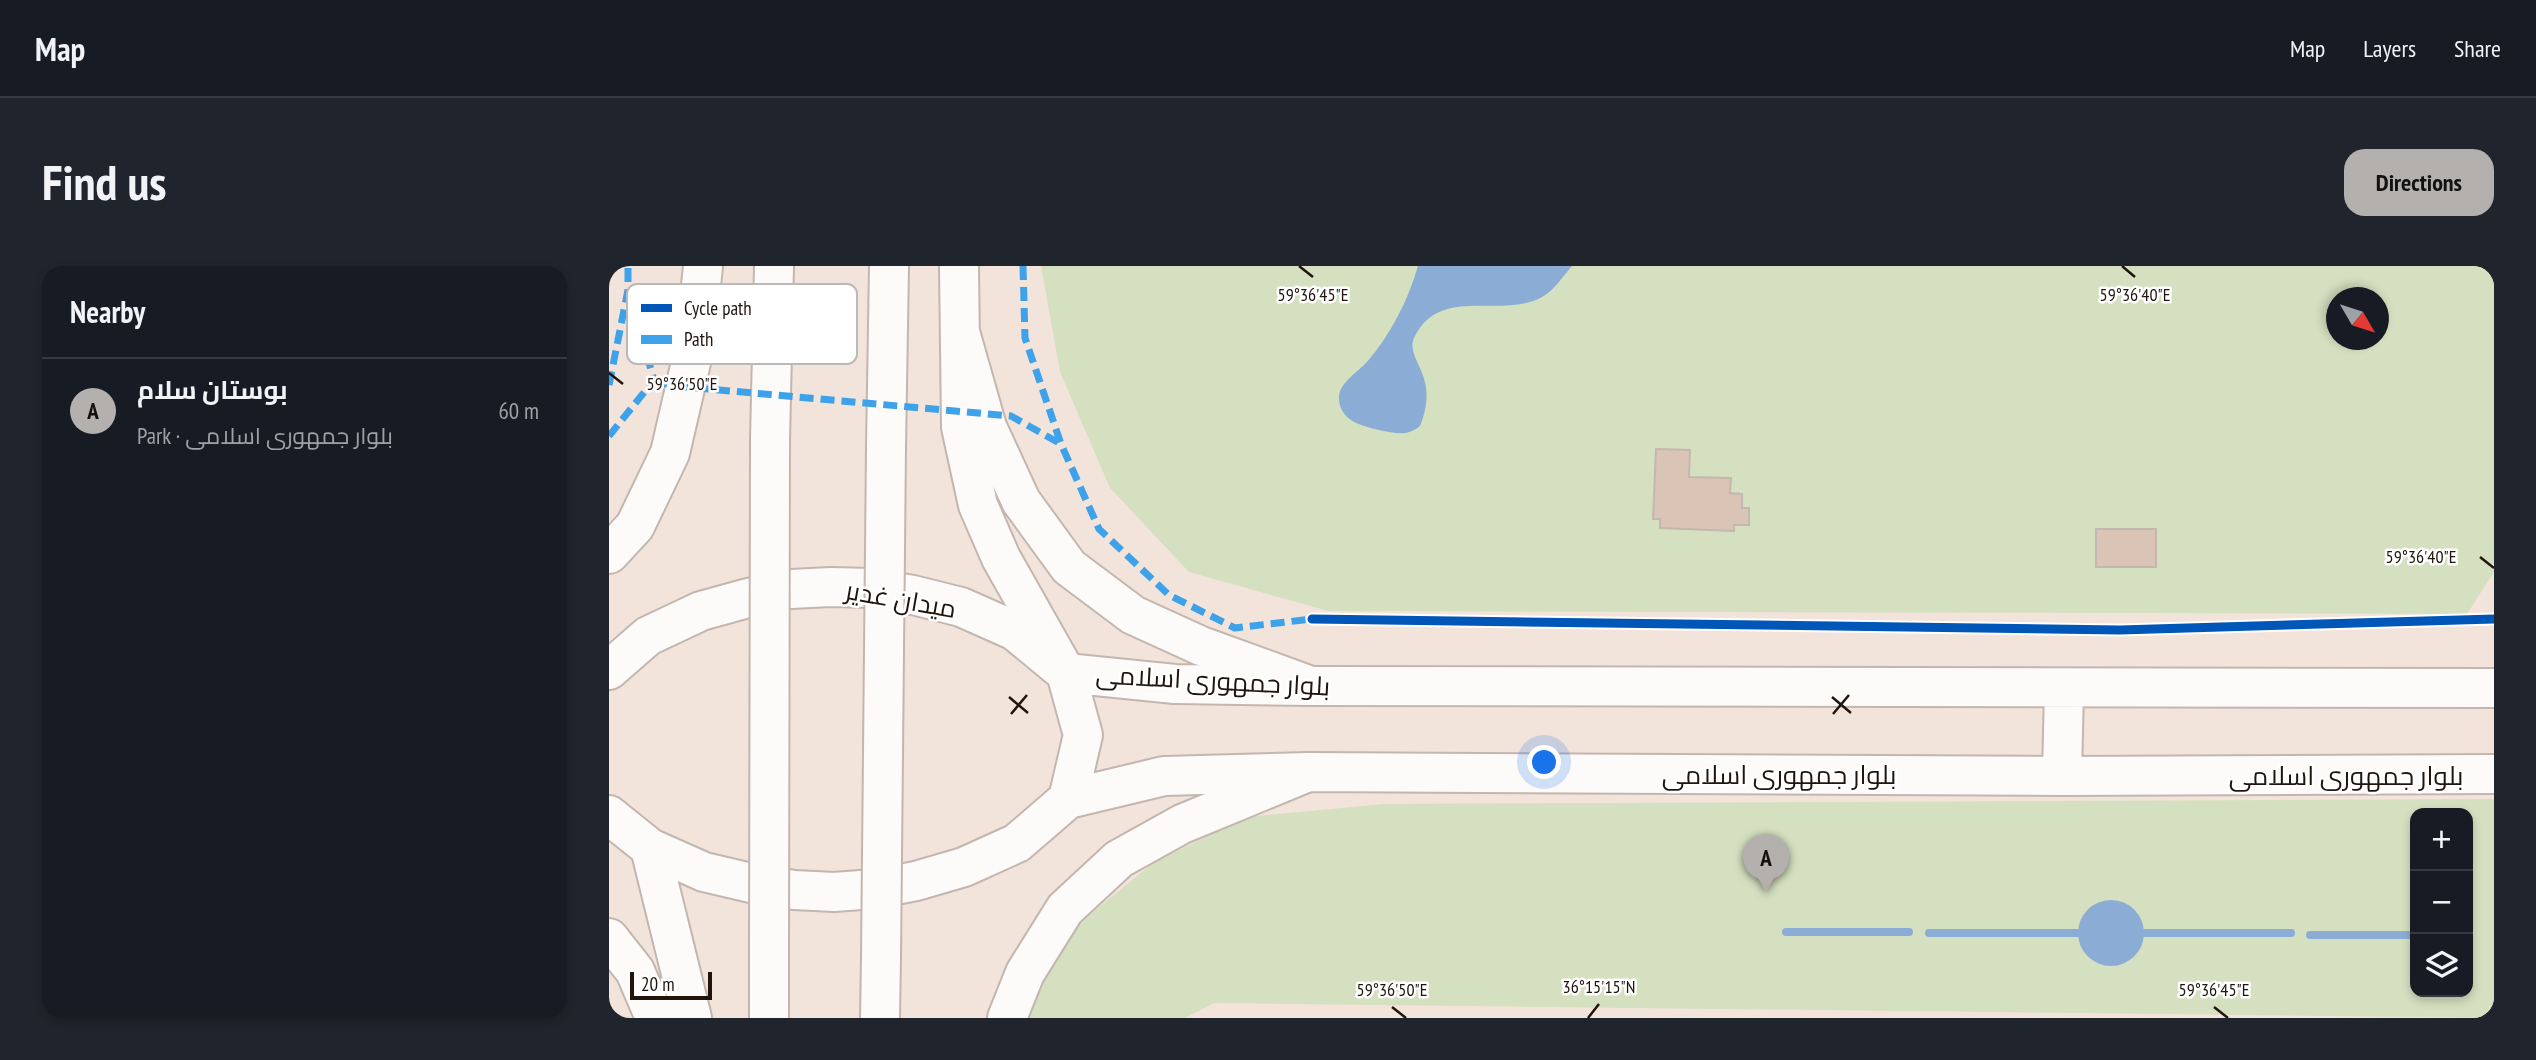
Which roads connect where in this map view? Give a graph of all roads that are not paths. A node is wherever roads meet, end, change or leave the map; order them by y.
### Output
1 (703, 266) edge
2 (774, 266) edge
3 (889, 266) edge
4 (958, 266) edge
5 (701, 284) edge
6 (774, 284) edge
7 (960, 332) junction
8 (691, 364) edge
9 (772, 364) edge
10 (609, 554) edge
11 (609, 670) edge
12 (1066, 673) junction
13 (1311, 686) junction
14 (2494, 688) edge
15 (2064, 689) junction
16 (1308, 772) junction
17 (2494, 774) edge
18 (2062, 776) junction
19 (1067, 799) junction
20 (609, 815) edge
21 (650, 848) junction
22 (609, 939) edge
23 (655, 1018) edge
24 (692, 1018) edge
25 (769, 1018) edge
26 (880, 1018) edge
27 (1007, 1018) edge

1 - 5 main road
2 - 6 main road, bridge
3 - 26 main road, bridge
4 - 7 main road
7 - 12 main road
7 - 13 main road
8 - 10 main road
9 - 25 main road, bridge
11 - 12 main road, میدان غدیر
12 - 13 main road, بلوار جمهوری اسلامی
12 - 19 main road
13 - 15 main road, بلوار جمهوری اسلامی
14 - 15 main road, بلوار جمهوری اسلامی
15 - 18 main road
16 - 18 main road, بلوار جمهوری اسلامی
16 - 19 main road, بلوار جمهوری اسلامی
16 - 27 main road
17 - 18 main road, بلوار جمهوری اسلامی
19 - 21 main road
20 - 21 main road
21 - 24 main road
22 - 23 main road

